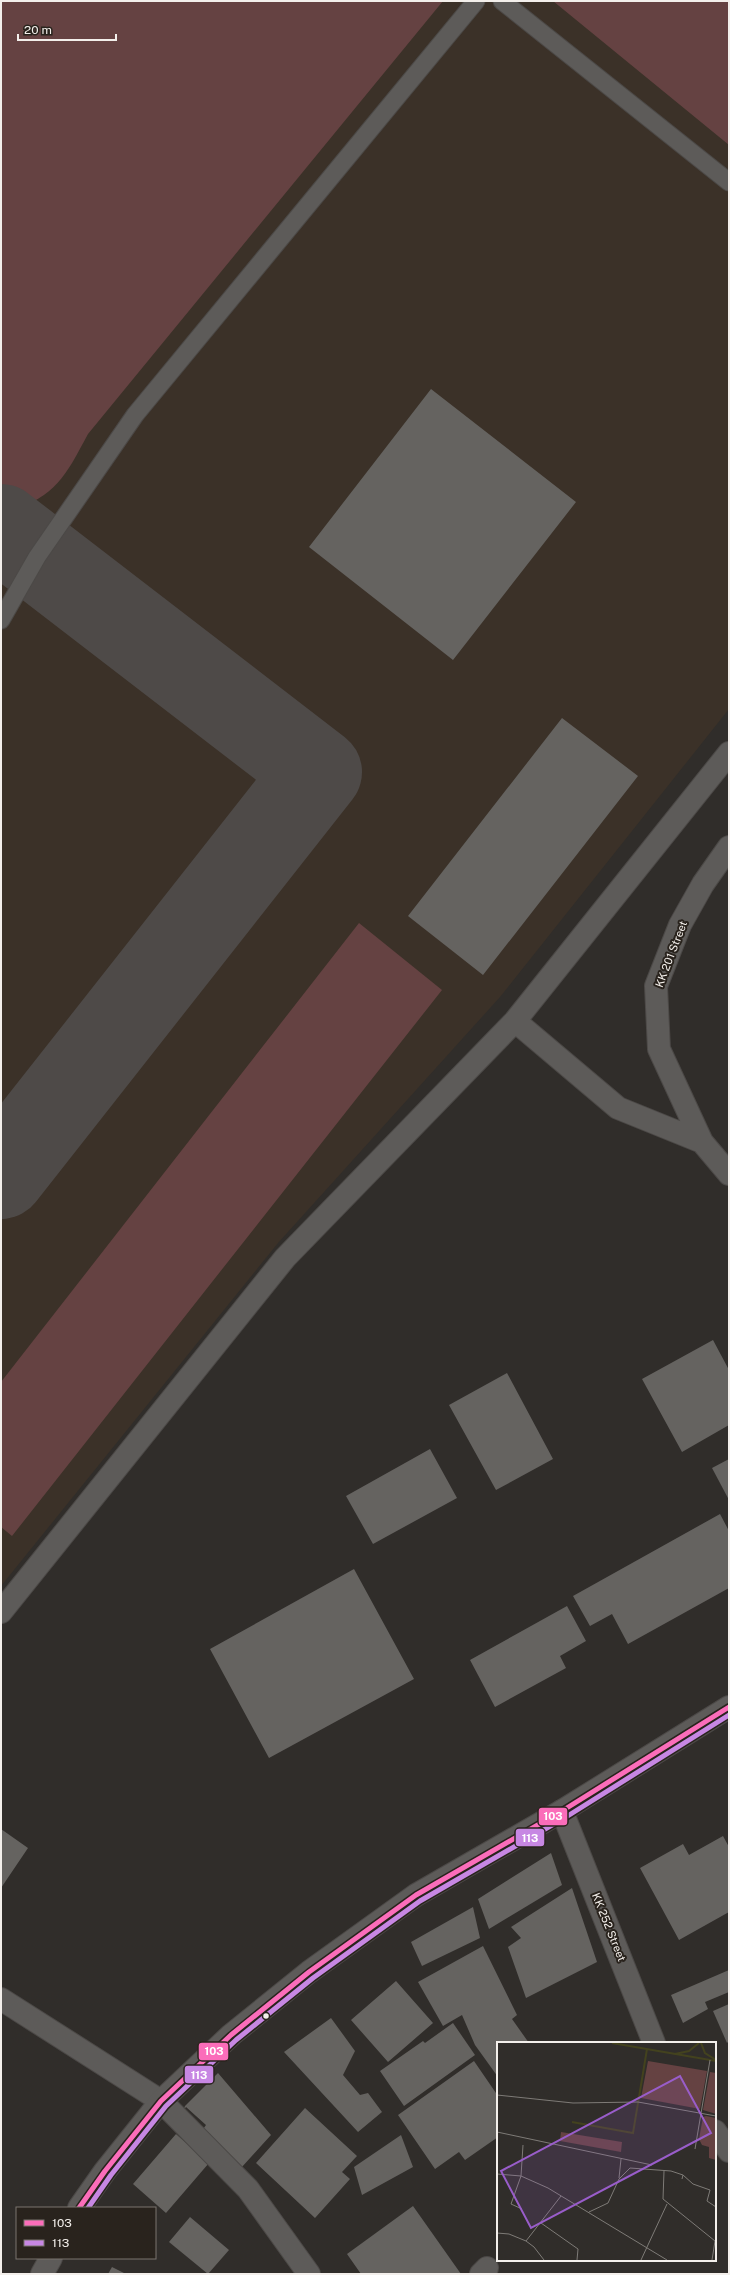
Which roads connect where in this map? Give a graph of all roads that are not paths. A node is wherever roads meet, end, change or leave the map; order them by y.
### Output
1 (476, 1) edge
2 (502, 1) edge
3 (729, 182) edge
4 (1, 620) edge
5 (729, 753) edge
6 (729, 847) edge
7 (515, 1021) junction
8 (702, 1142) junction
9 (729, 1174) edge
10 (1, 1612) edge
11 (729, 1707) edge
12 (562, 1811) junction
13 (1, 1999) edge
14 (654, 2042) edge
15 (161, 2101) junction
16 (716, 2132) edge
17 (729, 2151) edge
18 (80, 2207) edge
19 (50, 2259) edge
20 (42, 2274) edge
21 (309, 2274) edge

1 - 4 lane
2 - 3 lane
5 - 7 street
6 - 8 street, KK 201 Street
7 - 8 street
7 - 10 street
8 - 9 street, KK 201 Street
11 - 12 street
12 - 14 street, KK 252 Street
12 - 15 street
13 - 15 street
15 - 18 street
15 - 21 street
16 - 17 street
19 - 20 street

